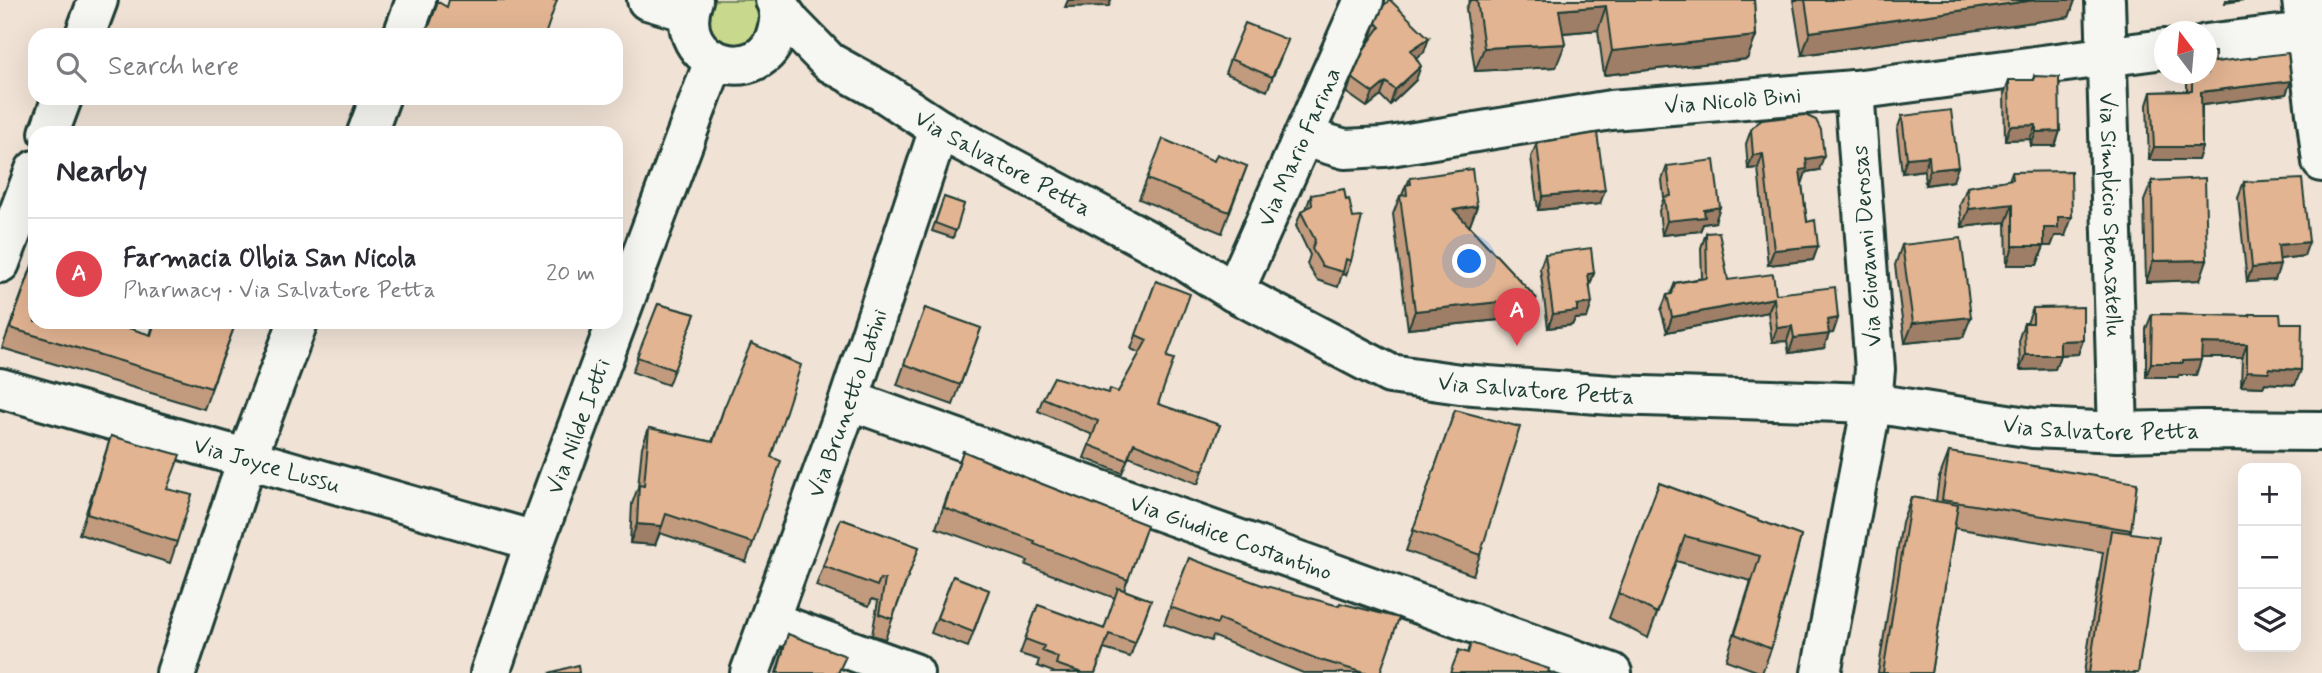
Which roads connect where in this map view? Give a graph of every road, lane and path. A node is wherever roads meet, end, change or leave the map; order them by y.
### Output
1 (98, 0) edge
2 (416, 0) edge
3 (647, 0) edge
4 (1364, 0) edge
5 (2105, 0) edge
6 (776, 2) edge
7 (690, 6) edge
8 (2310, 20) edge
9 (88, 28) edge
10 (406, 28) edge
11 (2217, 42) edge
12 (2154, 50) edge
13 (2105, 56) junction
14 (755, 60) junction
15 (714, 61) junction
16 (829, 62) junction
17 (1854, 89) junction
18 (59, 105) edge
19 (377, 105) edge
20 (52, 126) edge
21 (370, 126) edge
22 (939, 129) junction
23 (1304, 137) junction
24 (2322, 162) edge
25 (28, 189) edge
26 (0, 263) edge
27 (1234, 292) junction
28 (623, 305) edge
29 (295, 329) edge
30 (614, 329) edge
31 (0, 388) edge
32 (849, 400) junction
33 (1872, 403) junction
34 (2322, 431) edge
35 (2118, 432) junction
36 (247, 460) junction
37 (535, 541) junction
38 (770, 621) junction
39 (176, 673) edge
40 (489, 673) edge
41 (750, 673) edge
42 (914, 673) edge
43 (1612, 673) edge
44 (1821, 673) edge

1 - 9 street
2 - 10 street
3 - 7 street
4 - 23 street, Via Mario Farina
5 - 13 street, Via Simplicio Spensatellu
6 - 14 street
6 - 16 street, Via Salvatore Petta
7 - 15 street
8 - 11 street
8 - 24 street
12 - 13 street, Via Nicolò Bini
13 - 17 street, Via Nicolò Bini
13 - 35 street, Via Simplicio Spensatellu
14 - 15 street, Via Salvatore Petta
14 - 16 street, Via Salvatore Petta
15 - 28 street, Via Nilde Iotti
16 - 22 street, Via Salvatore Petta
17 - 23 street, Via Nicolò Bini
17 - 33 street, Via Giovanni Derosas
18 - 20 street
19 - 21 street
22 - 27 street, Via Salvatore Petta
22 - 32 street, Via Brunetto Latini
23 - 27 street, Via Mario Farina
25 - 26 street
27 - 33 street, Via Salvatore Petta
29 - 36 street
30 - 37 street, Via Nilde Iotti
31 - 36 street, Via Joyce Lussu
32 - 38 street, Via Brunetto Latini
32 - 43 street, Via Giudice Costantino
33 - 35 street, Via Salvatore Petta
33 - 44 street, Via Giovanni Derosas
34 - 35 street, Via Salvatore Petta
36 - 37 street, Via Joyce Lussu
36 - 39 street
37 - 40 street, Via Nilde Iotti
38 - 41 street, Via Brunetto Latini
38 - 42 street

